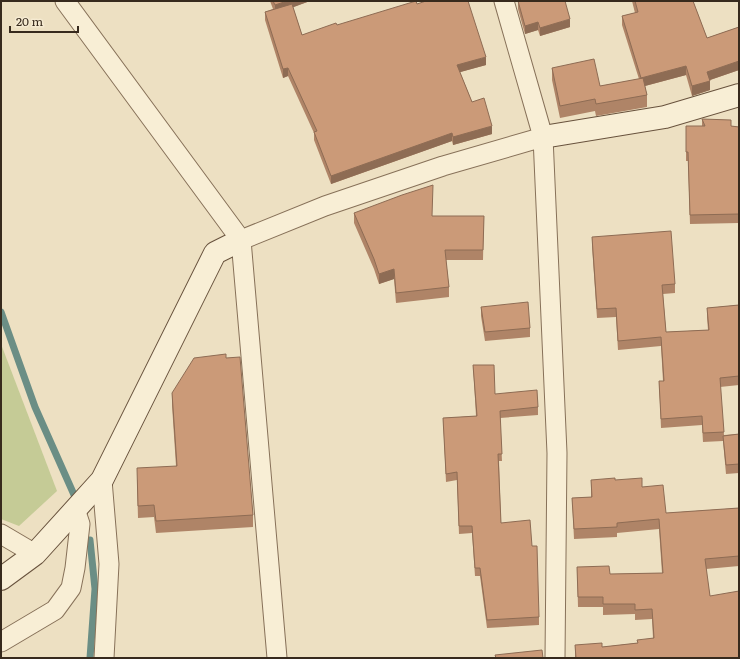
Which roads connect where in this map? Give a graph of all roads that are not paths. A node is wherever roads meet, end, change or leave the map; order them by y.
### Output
1 (65, 1) edge
2 (504, 1) edge
3 (739, 95) edge
4 (543, 137) junction
5 (241, 240) junction
6 (102, 480) junction
7 (75, 510) junction
8 (1, 534) edge
9 (35, 554) junction
10 (1, 579) edge
11 (1, 642) edge
12 (104, 658) edge
13 (277, 658) edge
14 (555, 658) edge

1 - 5 street
2 - 4 street
3 - 4 street
4 - 5 street
4 - 14 street
5 - 6 street
5 - 13 street
6 - 7 street
6 - 12 street
7 - 9 street
7 - 11 street
8 - 9 street
9 - 10 street

